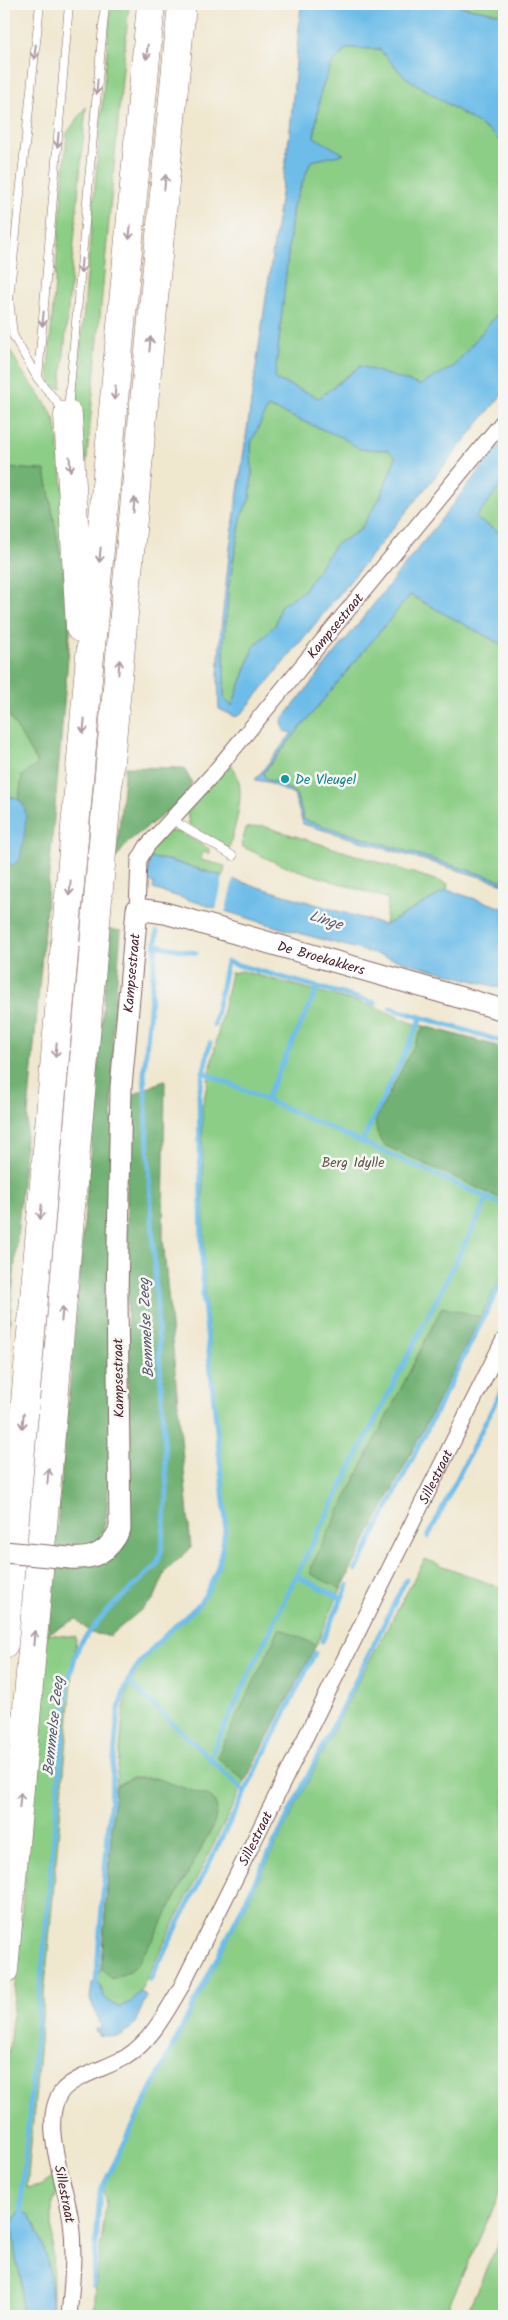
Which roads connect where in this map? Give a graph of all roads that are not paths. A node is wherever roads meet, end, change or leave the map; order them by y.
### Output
1 (40, 4) edge
2 (69, 4) edge
3 (105, 4) edge
4 (151, 4) edge
5 (182, 4) edge
6 (6, 300) edge
7 (38, 379) junction
8 (68, 415) junction
9 (504, 420) edge
10 (88, 678) junction
11 (171, 819) junction
12 (233, 856) dead end
13 (137, 909) junction
14 (504, 1010) edge
15 (504, 1339) edge
16 (4, 1552) edge
17 (4, 1644) edge
18 (4, 1970) edge
19 (69, 2316) edge

1 -> 6 lane
2 -> 7 lane
3 -> 8 lane
4 -> 10 highway
18 -> 5 highway
6 - 7 lane
7 - 8 lane
8 -> 10 highway
9 - 11 street, Kampsestraat
10 -> 17 highway
11 - 12 lane
11 - 13 street, Kampsestraat
13 - 14 street, De Broekakkers
13 - 16 street, Kampsestraat, bridge
15 - 19 street, Sillestraat

